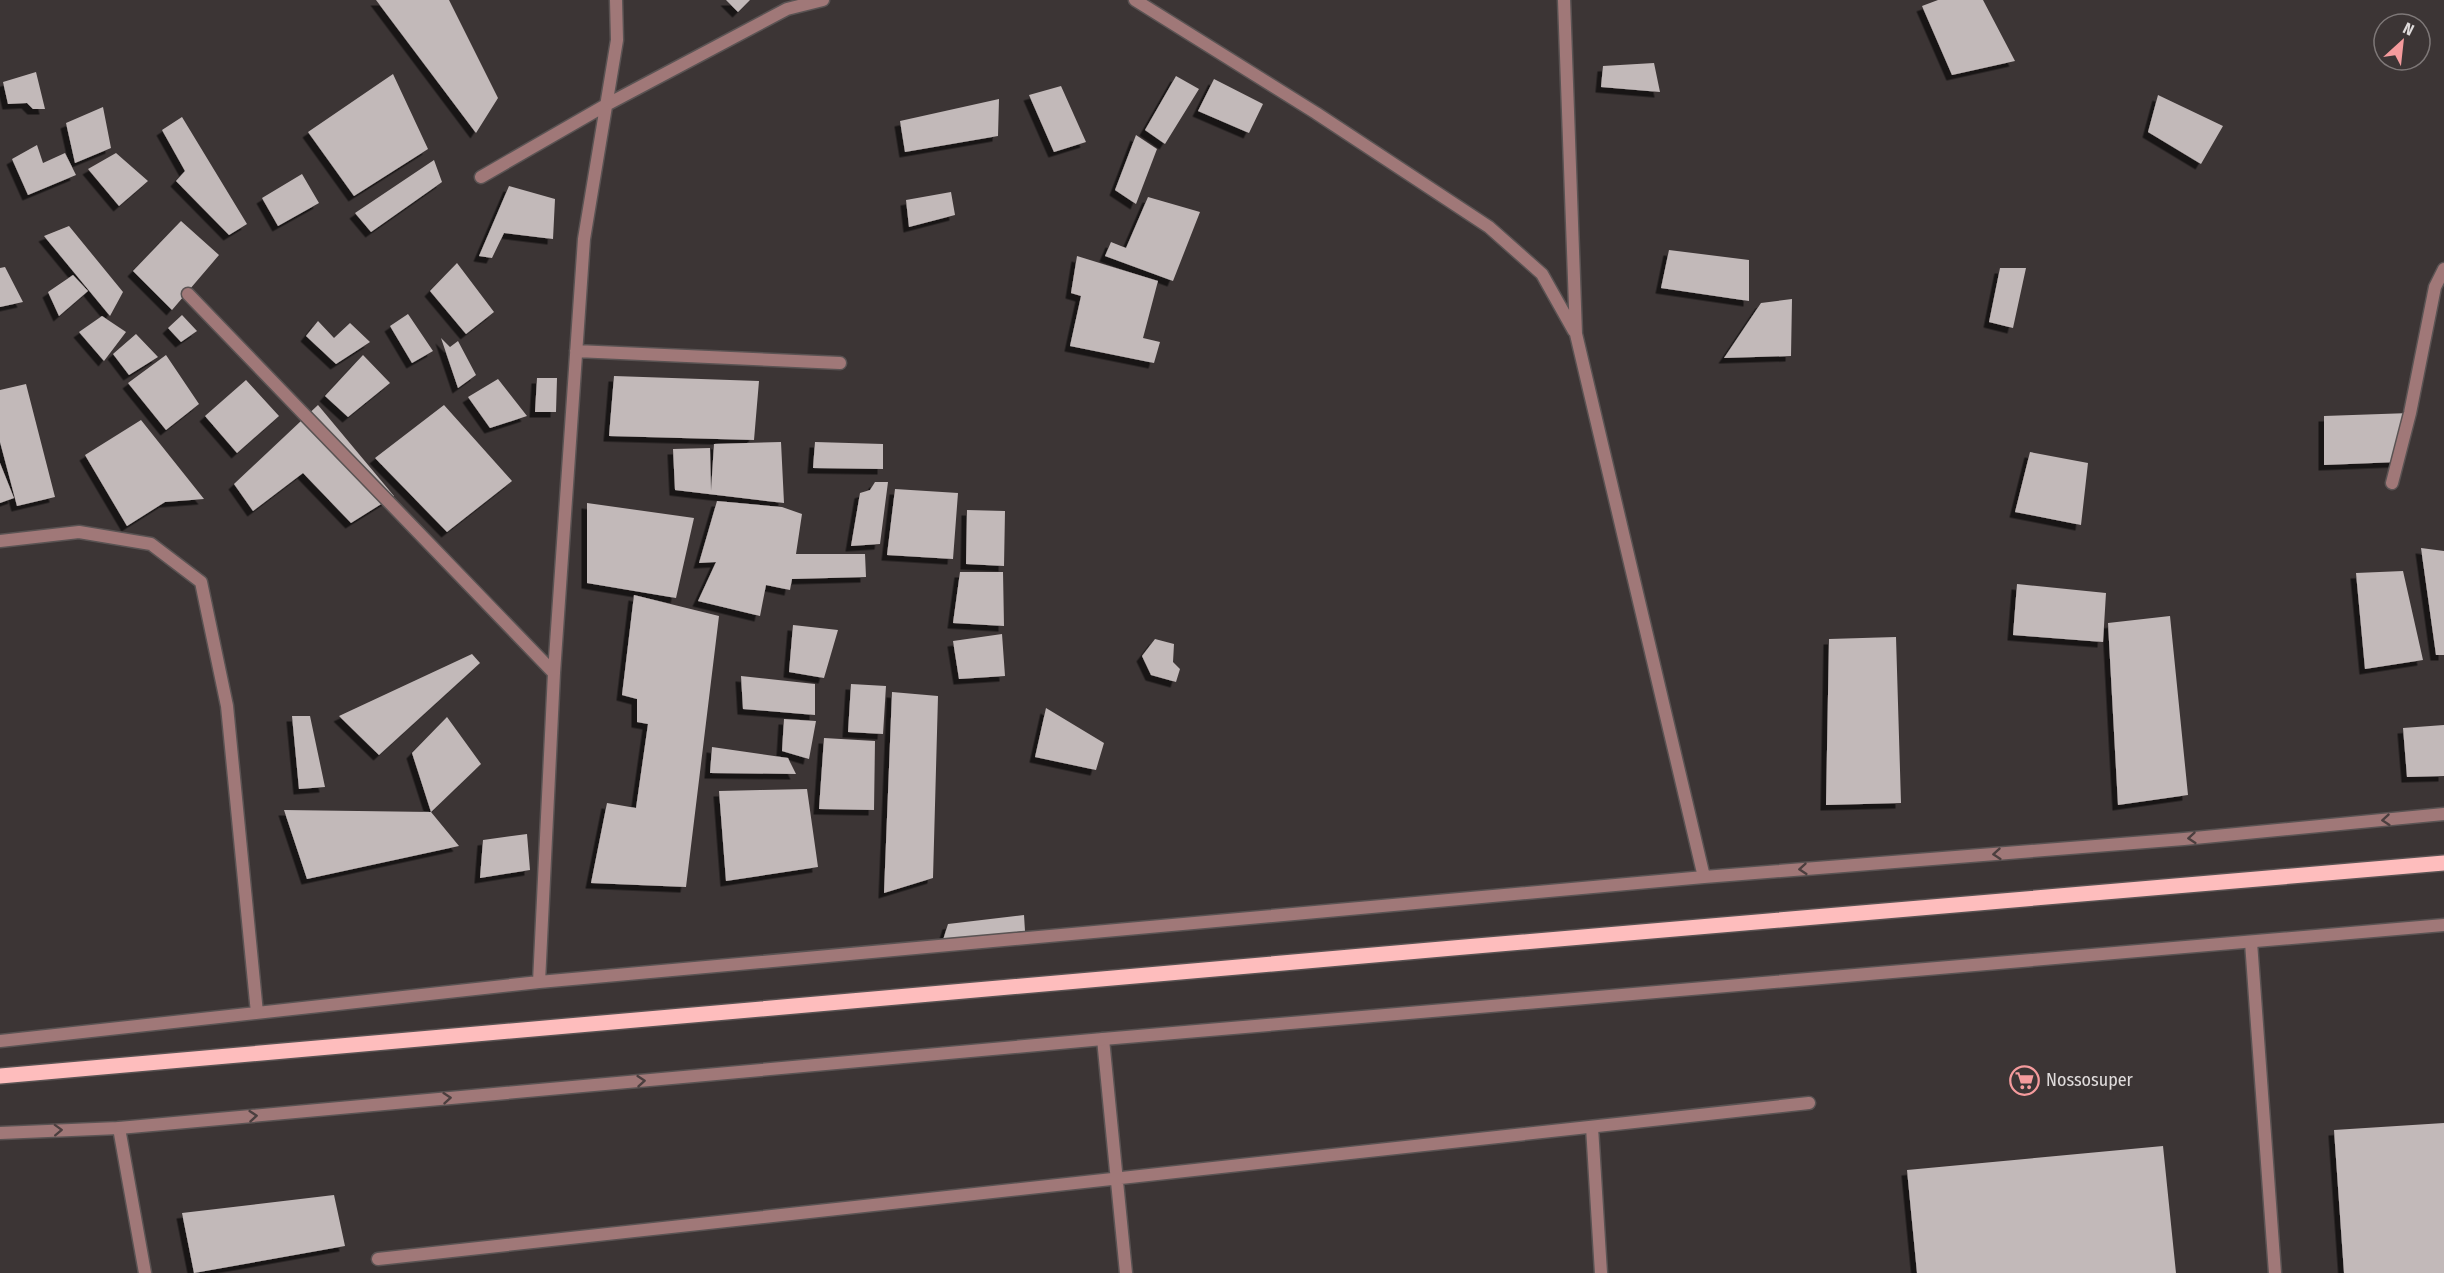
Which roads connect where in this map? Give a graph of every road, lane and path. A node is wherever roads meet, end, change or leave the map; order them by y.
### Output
1 (616, 0) edge
2 (823, 0) edge
3 (1135, 0) edge
4 (1564, 0) edge
5 (606, 105) junction
6 (481, 177) dead end
7 (2444, 269) edge
8 (188, 294) dead end
9 (1576, 334) junction
10 (576, 351) junction
11 (840, 363) dead end
12 (2392, 483) dead end
13 (0, 541) edge
14 (554, 673) junction
15 (2444, 814) edge
16 (2444, 863) edge
17 (1704, 877) junction
18 (2444, 925) edge
19 (2251, 942) junction
20 (538, 982) junction
21 (257, 1013) junction
22 (1103, 1039) junction
23 (0, 1041) edge
24 (0, 1076) edge
25 (1809, 1103) dead end
26 (1592, 1127) junction
27 (119, 1128) junction
28 (0, 1133) edge
29 (1116, 1179) junction
30 (378, 1259) dead end
31 (145, 1273) edge
32 (1126, 1273) edge
33 (1601, 1273) edge
34 (2275, 1273) edge

1 - 5 street
2 - 5 street
3 - 9 street
4 - 9 street
5 - 6 street
5 - 10 street
7 - 12 street
8 - 14 street
9 - 17 street
10 - 11 street
10 - 14 street
13 - 21 street
14 - 20 street
15 -> 17 street
16 - 24 main road
17 - 20 street
18 - 19 street
19 - 22 street
19 - 34 street
20 - 21 street
21 - 23 street
27 -> 22 street
22 - 29 street
25 - 26 street
26 - 29 street
26 - 33 street
28 -> 27 street
27 - 31 street
29 - 30 street
29 - 32 street

